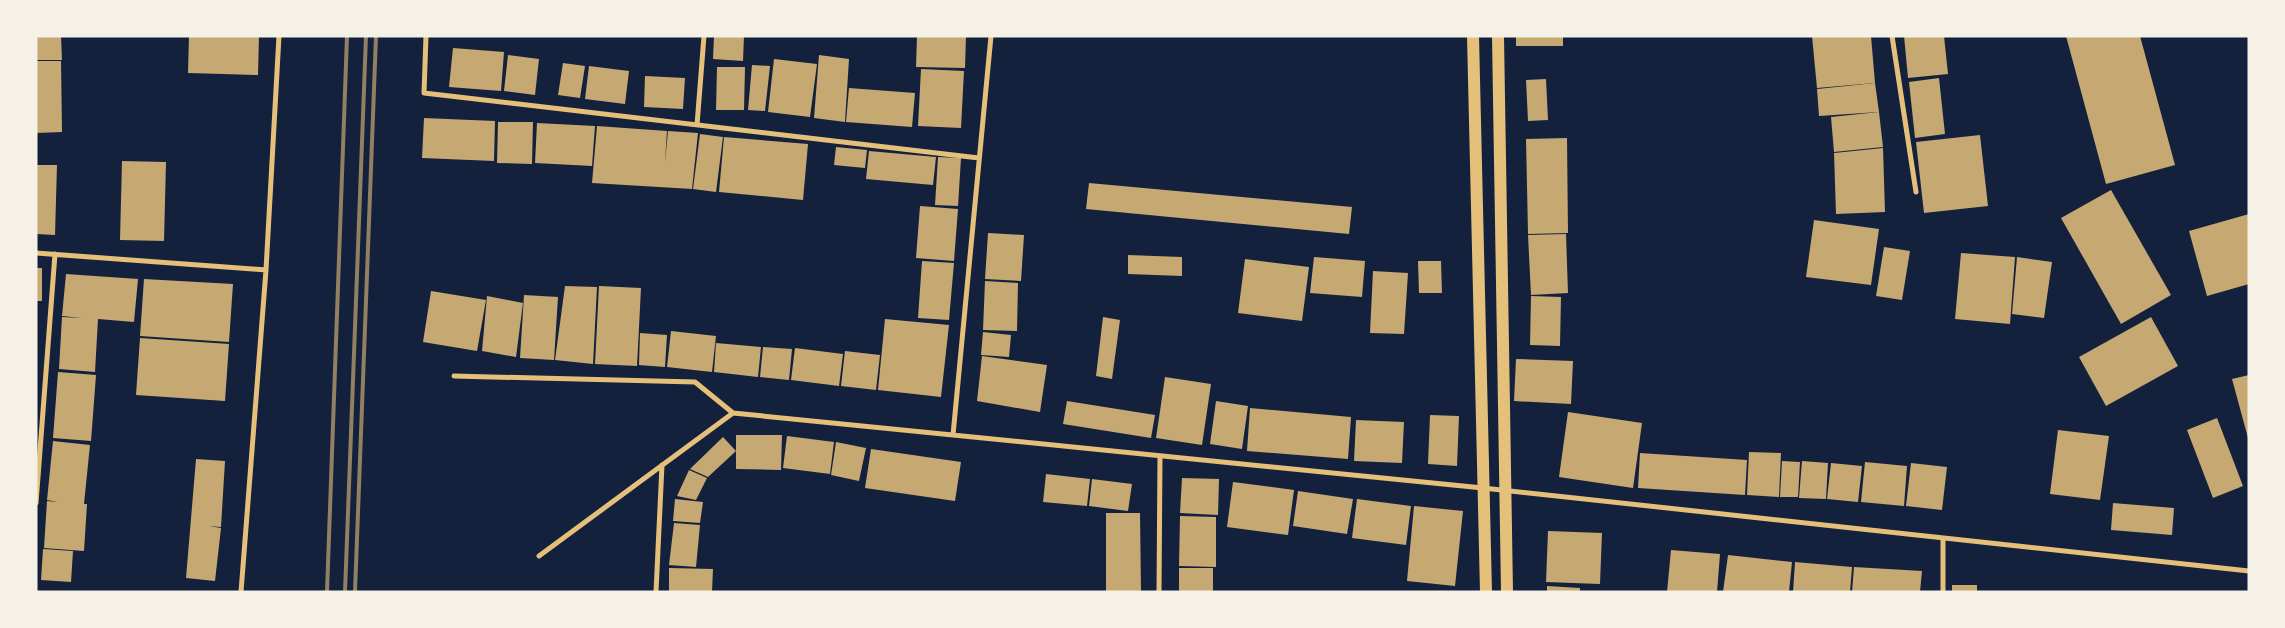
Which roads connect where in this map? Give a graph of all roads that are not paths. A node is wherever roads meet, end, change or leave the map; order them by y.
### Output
1 (279, 36) edge
2 (426, 36) edge
3 (704, 36) edge
4 (991, 36) edge
5 (1472, 36) edge
6 (1498, 36) edge
7 (1892, 36) edge
8 (697, 125) junction
9 (979, 158) junction
10 (1916, 192) dead end
11 (36, 253) edge
12 (56, 254) junction
13 (266, 270) junction
14 (454, 376) dead end
15 (733, 413) junction
16 (953, 435) junction
17 (1160, 457) junction
18 (662, 465) junction
19 (1483, 488) junction
20 (1505, 490) junction
21 (36, 502) edge
22 (1943, 538) junction
23 (539, 556) dead end
24 (2249, 571) edge
25 (241, 592) edge
26 (656, 592) edge
27 (1159, 592) edge
28 (1486, 592) edge
29 (1507, 592) edge
30 (1943, 592) edge

1 - 13 street
2 - 8 street
3 - 8 street
4 - 9 street
5 - 19 main road
6 - 20 main road
7 - 10 street
8 - 9 street
9 - 16 street
11 - 12 street
12 - 13 street
12 - 21 street
13 - 25 street
14 - 15 street
15 - 16 street
15 - 18 street
16 - 17 street
17 - 19 street
17 - 27 street
18 - 23 street
18 - 26 street
19 - 20 street
19 - 28 main road
20 - 22 street
20 - 29 main road
22 - 24 street
22 - 30 street

